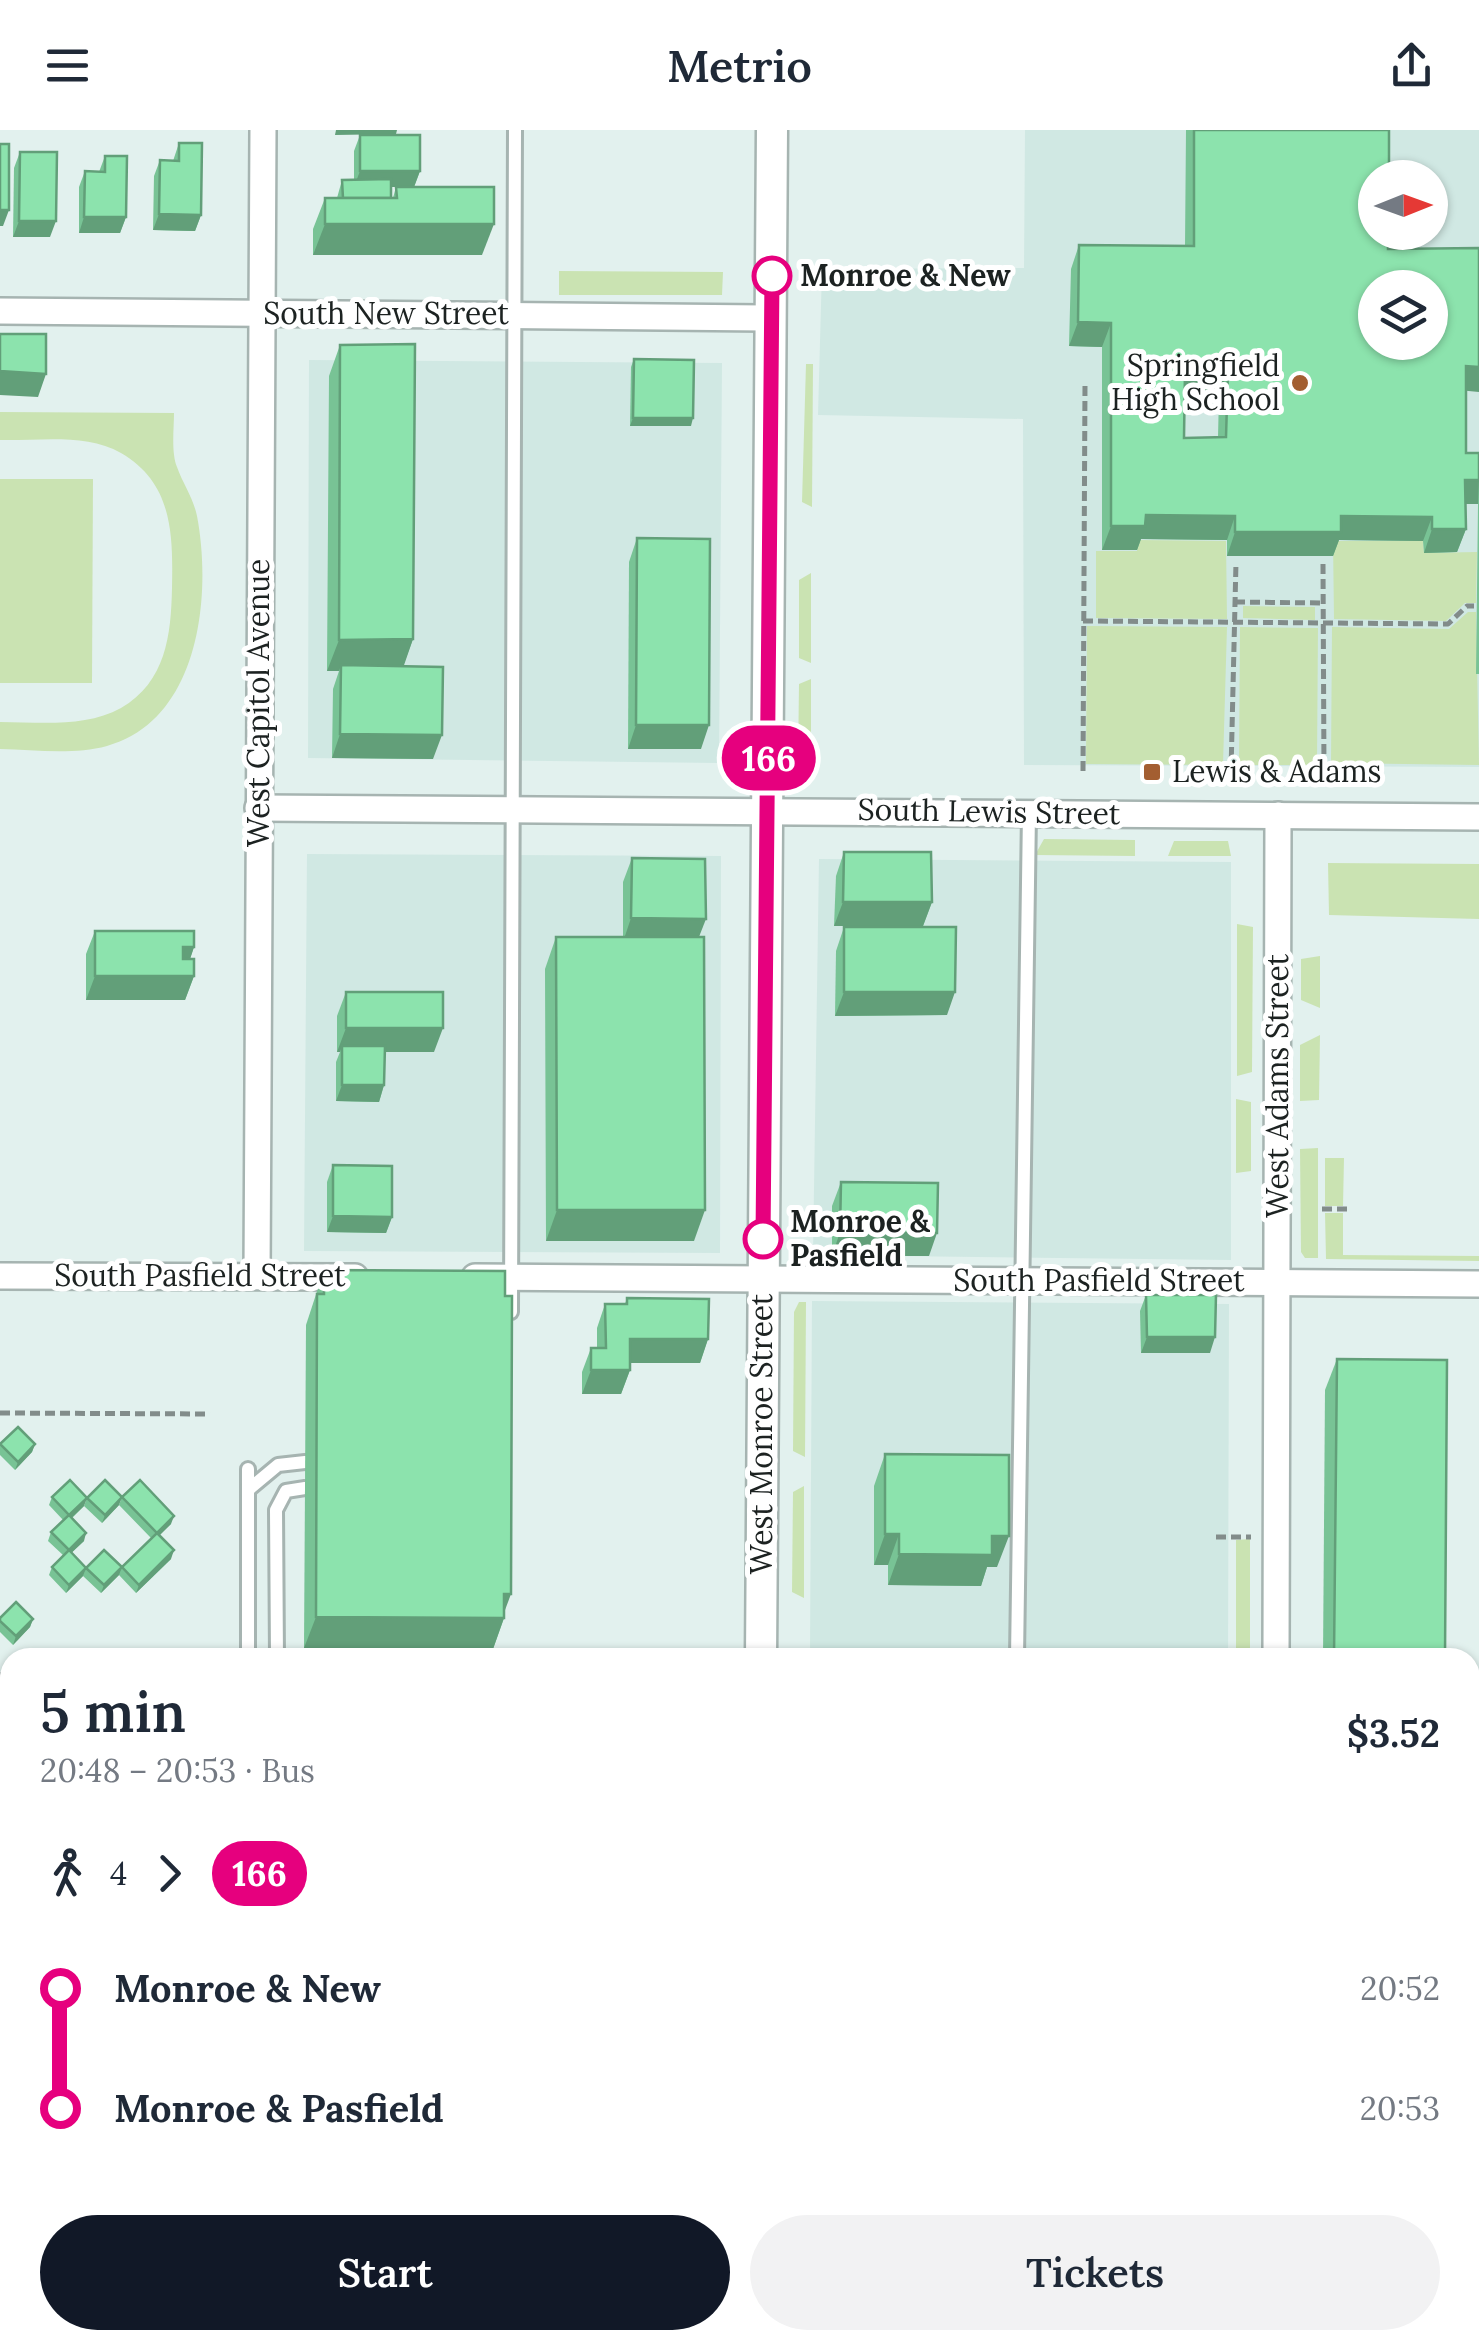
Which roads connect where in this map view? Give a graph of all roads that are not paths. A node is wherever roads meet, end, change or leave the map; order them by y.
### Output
1 (262, 130) edge
2 (515, 130) edge
3 (772, 130) edge
4 (0, 310) edge
5 (260, 313) junction
6 (514, 314) junction
7 (772, 318) junction
8 (515, 807) junction
9 (258, 808) junction
10 (768, 810) junction
11 (1029, 812) junction
12 (1278, 815) junction
13 (1479, 817) edge
14 (0, 1276) edge
15 (258, 1276) junction
16 (378, 1277) edge
17 (455, 1277) edge
18 (512, 1278) junction
19 (763, 1281) junction
20 (1021, 1282) junction
21 (1277, 1282) junction
22 (1479, 1284) edge
23 (511, 1335) edge
24 (305, 1462) dead end
25 (248, 1470) dead end
26 (305, 1488) dead end
27 (248, 1490) junction
28 (248, 1648) edge
29 (276, 1648) edge
30 (762, 1648) edge
31 (1017, 1648) edge
32 (1276, 1648) edge

1 - 5 street, West Capitol Avenue
2 - 6 lane
3 - 7 street, West Monroe Street
4 - 5 street, South New Street
5 - 6 street, South New Street
5 - 9 street, West Capitol Avenue
6 - 7 street, South New Street
6 - 8 lane
7 - 10 street, West Monroe Street
8 - 9 street, South Lewis Street
8 - 10 street, South Lewis Street
8 - 18 lane
9 - 15 street, West Capitol Avenue
10 - 11 street, South Lewis Street
10 - 19 street, West Monroe Street
11 - 12 street, South Lewis Street
11 - 20 lane
12 - 13 street, South Lewis Street
12 - 21 street, West Adams Street
14 - 15 street, South Pasfield Street
15 - 16 street, South Pasfield Street
17 - 18 street, South Pasfield Street
18 - 19 street, South Pasfield Street
18 - 23 lane
19 - 20 street, South Pasfield Street
19 - 30 street, West Monroe Street
20 - 21 street, South Pasfield Street
20 - 31 lane
21 - 22 street, South Pasfield Street
21 - 32 street, West Adams Street
24 - 27 lane
25 - 27 lane
26 - 29 lane
27 - 28 lane

